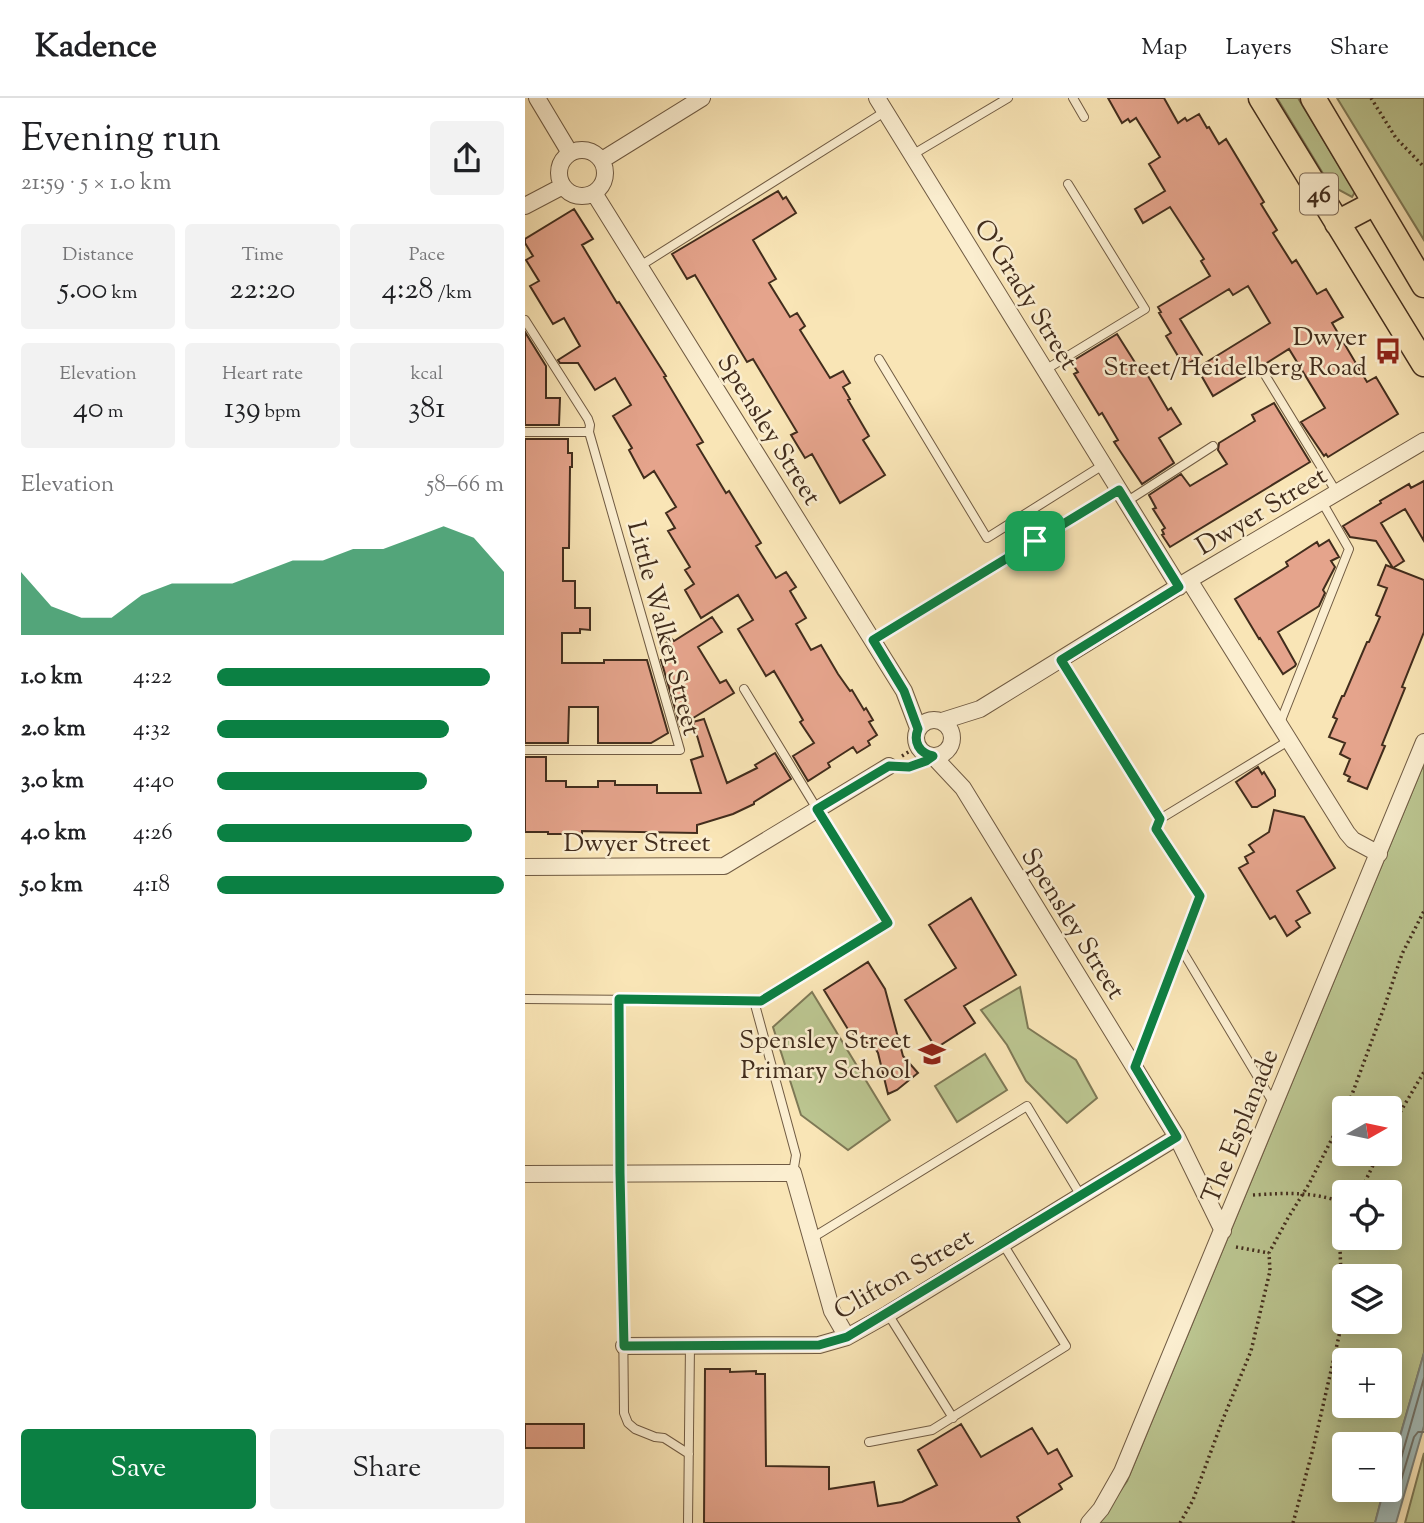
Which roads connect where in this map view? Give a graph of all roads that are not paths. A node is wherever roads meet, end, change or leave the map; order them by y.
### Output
1 (537, 98) edge
2 (702, 98) edge
3 (1008, 98) edge
4 (1073, 98) edge
5 (1261, 98) edge
6 (1313, 98) edge
7 (882, 105) edge
8 (1084, 117) dead end
9 (570, 153) junction
10 (912, 155) junction
11 (602, 160) junction
12 (1068, 184) dead end
13 (563, 186) junction
14 (594, 193) junction
15 (1375, 203) junction
16 (525, 206) edge
17 (1337, 223) junction
18 (640, 266) junction
19 (1424, 285) edge
20 (525, 320) edge
21 (879, 359) dead end
22 (1424, 364) edge
23 (1045, 370) junction
24 (1262, 370) dead end
25 (525, 432) edge
26 (589, 432) junction
27 (1424, 442) edge
28 (1213, 446) dead end
29 (1103, 464) junction
30 (1337, 493) junction
31 (1122, 496) junction
32 (1322, 502) junction
33 (1184, 584) junction
34 (873, 640) junction
35 (1061, 660) junction
36 (744, 688) dead end
37 (980, 709) junction
38 (930, 723) junction
39 (1279, 724) junction
40 (1290, 740) junction
41 (1424, 742) edge
42 (951, 743) junction
43 (525, 750) edge
44 (933, 756) junction
45 (889, 766) dead end
46 (963, 788) junction
47 (817, 809) junction
48 (1160, 819) junction
49 (1379, 854) junction
50 (525, 867) edge
51 (1180, 947) junction
52 (525, 999) edge
53 (619, 999) junction
54 (754, 1001) junction
55 (1135, 1067) junction
56 (1275, 1105) junction
57 (1177, 1137) junction
58 (620, 1173) junction
59 (793, 1173) junction
60 (525, 1174) edge
61 (1081, 1196) junction
62 (1223, 1231) junction
63 (812, 1238) junction
64 (1003, 1244) junction
65 (888, 1314) junction
66 (847, 1337) junction
67 (690, 1345) junction
68 (624, 1346) junction
69 (953, 1418) junction
70 (869, 1442) dead end
71 (688, 1454) junction
72 (688, 1523) edge
73 (1089, 1523) edge

1 - 9 street
2 - 11 street
3 - 10 lane
4 - 8 lane
5 - 17 main road, 46
6 - 15 main road, 46
7 - 10 street, O'Grady Street
7 - 18 lane
9 - 11 street
9 - 13 street
10 - 23 street, O'Grady Street
11 - 14 street
12 - 23 lane
13 - 14 street
13 - 16 street
14 - 18 street, Spensley Street
15 - 17 main road
15 - 19 main road, 46
17 - 22 main road, 46
18 - 34 street, Spensley Street
20 - 26 lane
21 - 29 lane
23 - 29 street, O'Grady Street
24 - 30 lane
25 - 26 lane
26 - 43 lane, Little Walker Street
27 - 30 street, Dwyer Street
28 - 31 lane
29 - 31 street, O'Grady Street
30 - 32 street, Dwyer Street
31 - 33 street, O'Grady Street
31 - 34 lane
32 - 33 street, Dwyer Street
32 - 39 lane
33 - 35 street, Dwyer Street
33 - 39 street, O'Grady Street
34 - 38 street, Spensley Street
35 - 37 street, Dwyer Street
35 - 48 lane
36 - 47 lane
37 - 38 street, Dwyer Street
37 - 42 street, Dwyer Street
38 - 42 street
38 - 44 street
39 - 40 street, O'Grady Street
40 - 48 lane
40 - 49 street, O'Grady Street
41 - 49 street, The Esplanade
42 - 44 street
42 - 46 street, Spensley Street
44 - 46 street, Spensley Street
45 - 47 street, Dwyer Street
46 - 55 street, Spensley Street
47 - 50 street, Dwyer Street
47 - 54 lane
48 - 51 lane
49 - 56 street, The Esplanade
51 - 55 lane
51 - 56 lane
52 - 53 lane
53 - 54 lane
53 - 58 lane
54 - 59 lane
55 - 57 street, Spensley Street
56 - 62 street, The Esplanade
57 - 61 street, Clifton Street
57 - 62 street, Spensley Street
58 - 59 street
58 - 60 street
58 - 68 lane
59 - 63 street
61 - 63 lane
61 - 64 street, Clifton Street
62 - 73 street, The Esplanade
63 - 66 street
64 - 65 street, Clifton Street
64 - 69 lane
65 - 66 street, Clifton Street
65 - 69 lane
66 - 67 street, Clifton Street
67 - 68 street, Clifton Street
67 - 71 lane
68 - 71 lane
69 - 70 lane
71 - 72 lane

